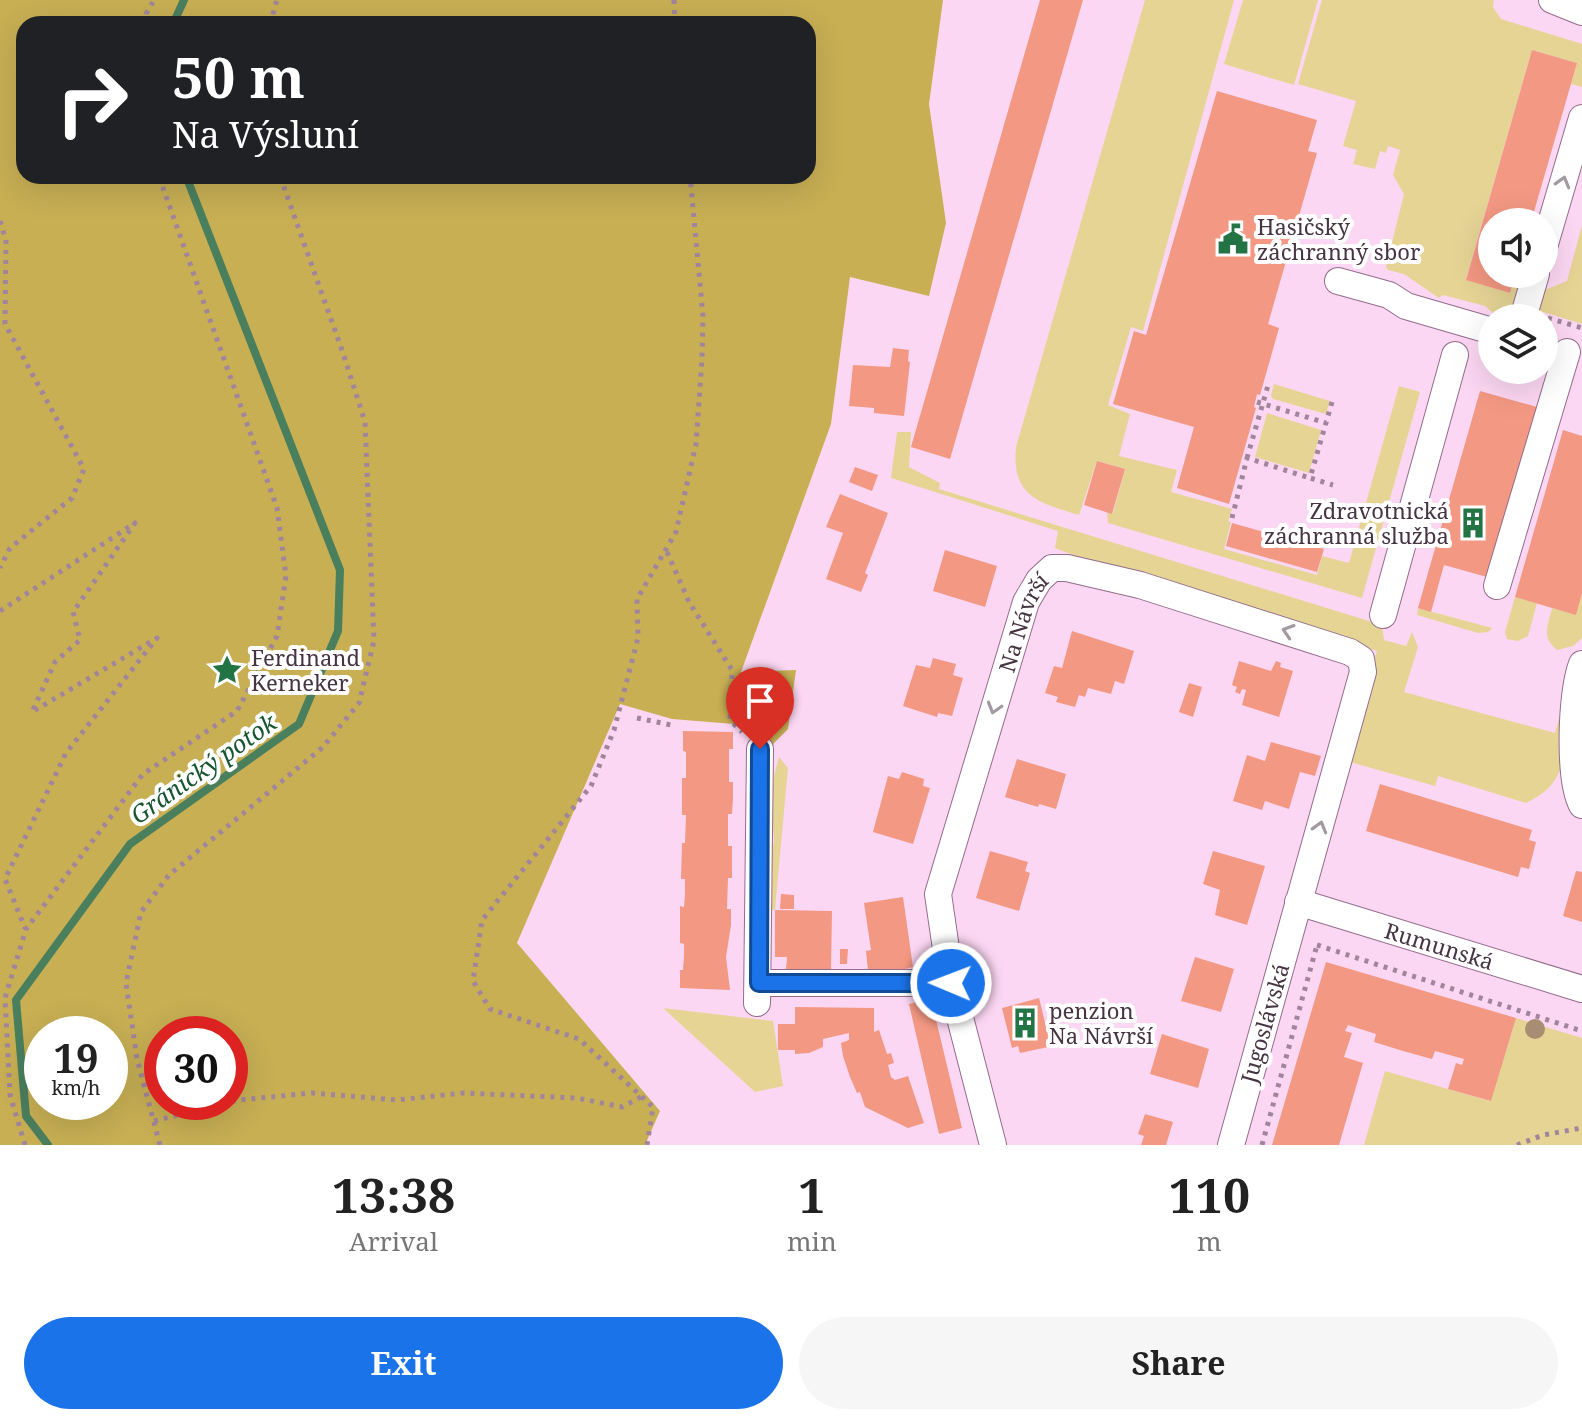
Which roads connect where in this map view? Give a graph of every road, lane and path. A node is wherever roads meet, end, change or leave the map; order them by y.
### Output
1 (1552, 0) edge
2 (1582, 12) edge
3 (1582, 118) edge
4 (162, 184) edge
5 (283, 184) edge
6 (691, 184) edge
7 (1555, 208) edge
8 (0, 221) edge
9 (1338, 281) dead end
10 (1558, 322) edge
11 (1478, 327) edge
12 (1582, 328) edge
13 (1564, 351) edge
14 (1455, 355) dead end
15 (1269, 382) dead end
16 (1260, 402) junction
17 (1332, 402) dead end
18 (1326, 423) junction
19 (1247, 458) junction
20 (1310, 478) junction
21 (1333, 485) dead end
22 (1232, 518) dead end
23 (667, 552) junction
24 (0, 568) edge
25 (1497, 586) dead end
26 (0, 611) edge
27 (1383, 615) dead end
28 (1582, 664) edge
29 (637, 718) dead end
30 (676, 726) dead end
31 (760, 749) joint
32 (1582, 805) edge
33 (1298, 902) junction
34 (1325, 910) junction
35 (26, 929) junction
36 (1317, 945) junction
37 (951, 983) junction
38 (1582, 989) edge
39 (1582, 1031) edge
40 (642, 1096) junction
41 (154, 1121) junction
42 (1582, 1128) edge
43 (1521, 1144) edge
44 (25, 1145) edge
45 (160, 1145) edge
46 (647, 1145) edge
47 (993, 1145) edge
48 (1231, 1145) edge
49 (1262, 1145) edge

1 - 2 street
7 -> 3 street
4 - 35 path
5 - 41 path
6 - 23 path
8 - 24 path
9 - 11 street
10 - 12 path
13 - 25 street
14 - 27 street
15 - 16 path
16 - 18 path
16 - 19 path
17 - 18 path
18 - 20 path
19 - 20 path
19 - 22 path
20 - 21 path
23 - 31 path
23 - 40 path
26 - 35 path
28 - 32 street
29 - 30 path
31 - 37 street
33 - 34 street, Rumunská
33 -> 37 street, Na Návrší
33 - 48 street, Jugoslávská
34 - 36 path
34 - 38 street, Rumunská
35 - 44 path
36 - 39 path
36 - 49 path
37 - 47 street, Na Návrší
40 - 41 path
40 - 46 path
41 - 45 path
42 - 43 path

